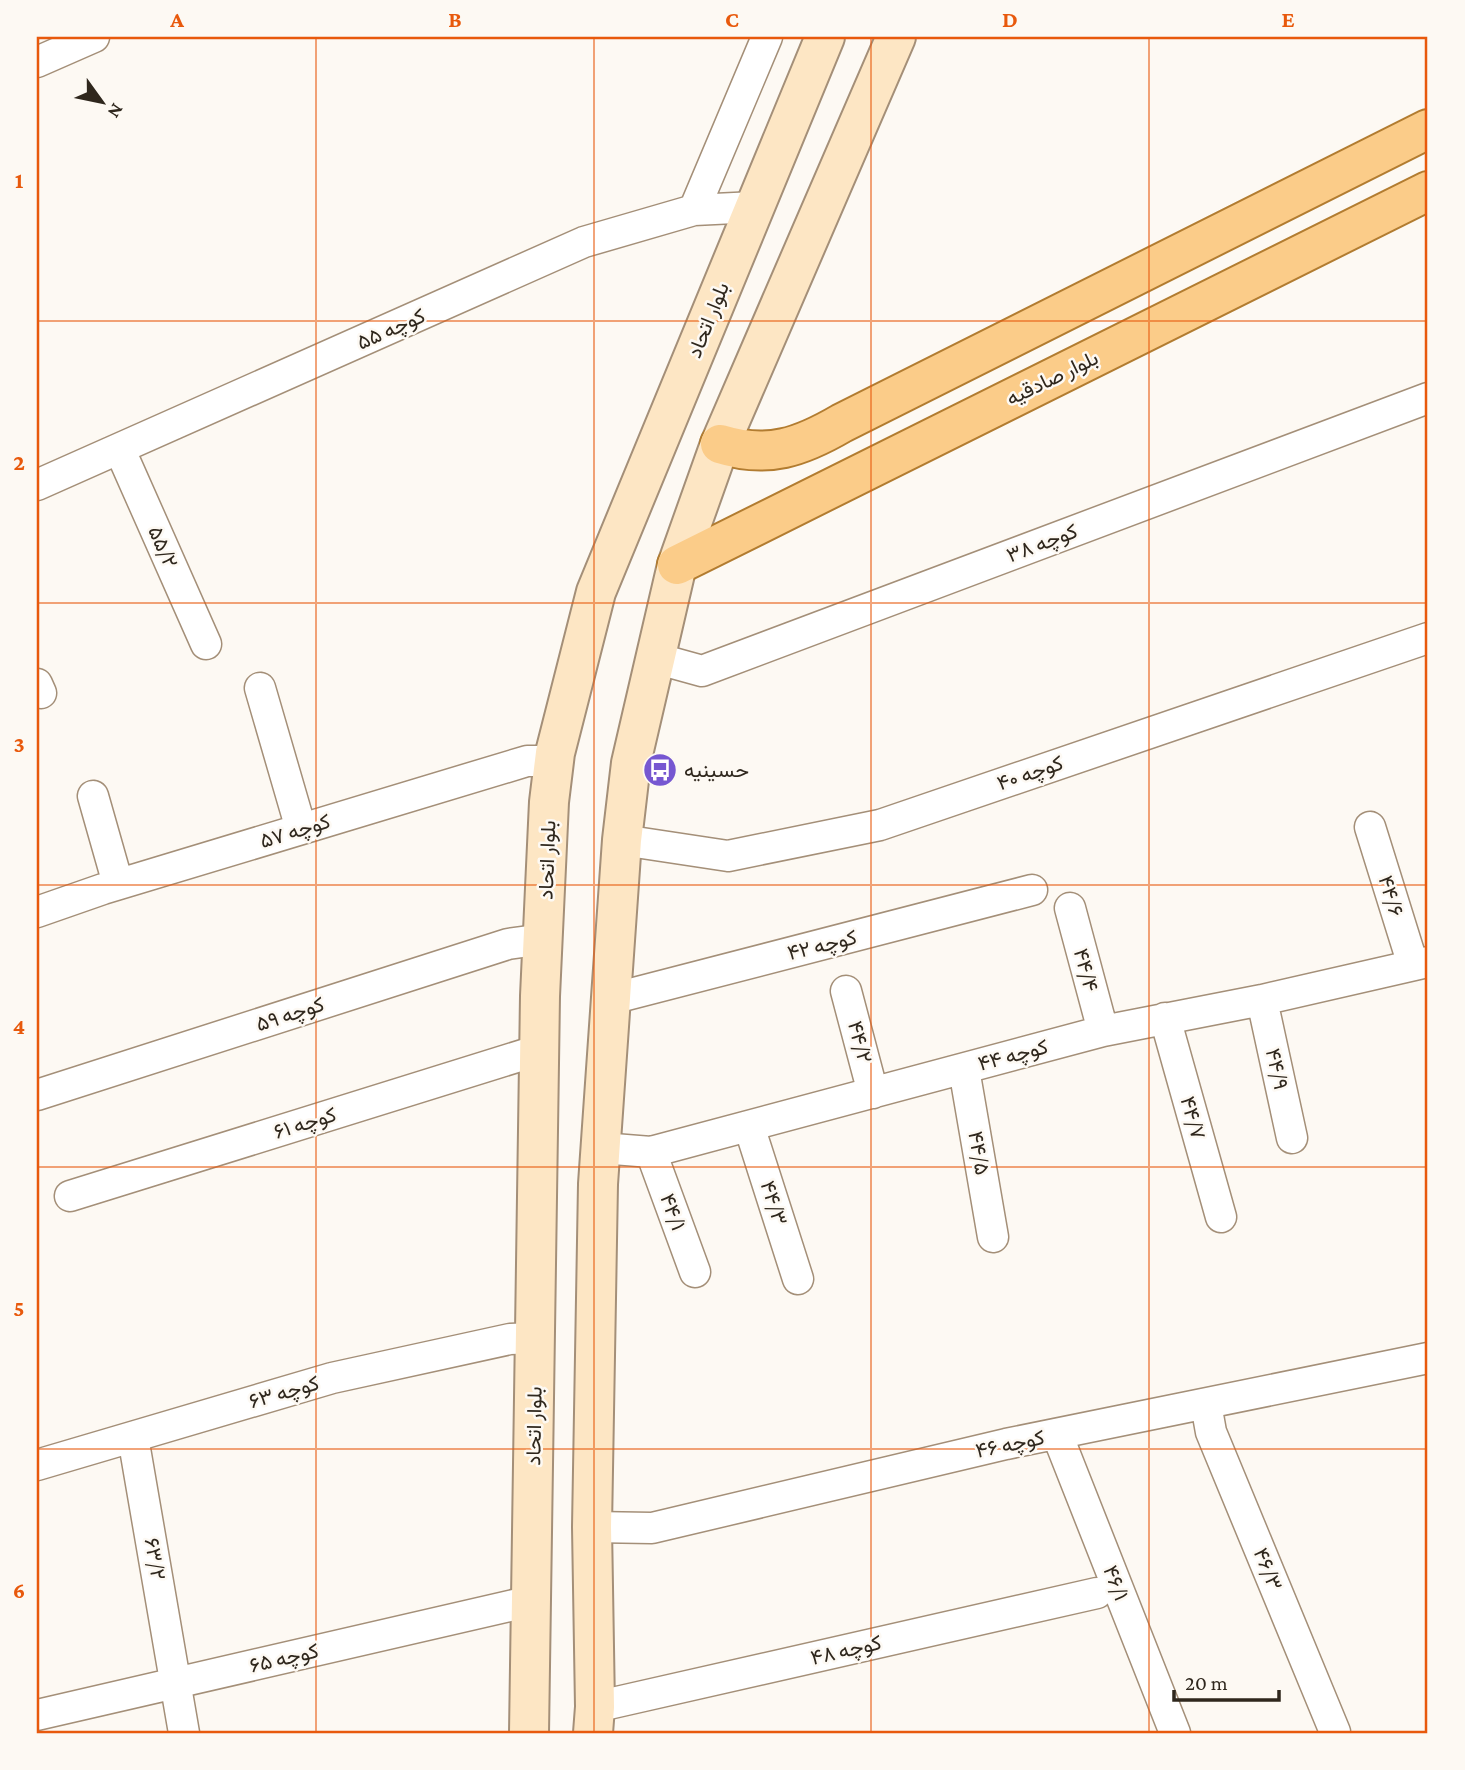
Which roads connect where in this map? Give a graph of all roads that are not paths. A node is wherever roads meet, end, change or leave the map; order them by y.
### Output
1 (94, 37) edge
2 (767, 37) edge
3 (825, 37) edge
4 (897, 37) edge
5 (37, 62) edge
6 (1428, 130) edge
7 (1428, 191) edge
8 (755, 207) junction
9 (694, 211) junction
10 (1181, 253) junction
11 (1200, 304) junction
12 (1428, 397) edge
13 (720, 444) junction
14 (120, 450) junction
15 (37, 485) edge
16 (677, 565) junction
17 (1428, 638) edge
18 (206, 644) dead end
19 (654, 659) junction
20 (260, 688) dead end
21 (555, 761) junction
22 (93, 796) dead end
23 (1370, 827) dead end
24 (301, 829) junction
25 (622, 839) junction
26 (118, 884) junction
27 (1032, 890) dead end
28 (1070, 908) dead end
29 (37, 912) edge
30 (544, 939) junction
31 (1421, 964) edge
32 (846, 991) dead end
33 (611, 999) junction
34 (1262, 1000) junction
35 (1165, 1018) junction
36 (1103, 1031) junction
37 (539, 1049) junction
38 (964, 1069) junction
39 (873, 1093) junction
40 (37, 1095) edge
41 (748, 1126) junction
42 (1292, 1138) dead end
43 (601, 1148) junction
44 (651, 1152) junction
45 (70, 1196) dead end
46 (1221, 1217) dead end
47 (993, 1237) dead end
48 (695, 1272) dead end
49 (799, 1279) dead end
50 (535, 1338) junction
51 (1428, 1358) edge
52 (1206, 1404) junction
53 (1057, 1434) junction
54 (133, 1437) junction
55 (37, 1465) edge
56 (592, 1527) junction
57 (1097, 1593) dead end
58 (531, 1601) junction
59 (177, 1682) junction
60 (37, 1714) edge
61 (594, 1720) edge
62 (1335, 1732) edge
63 (184, 1733) edge
64 (529, 1733) edge
65 (1175, 1733) edge

1 - 5 street
2 - 9 street
3 - 8 main road, بلوار اتحاد
4 - 13 main road
6 - 10 main road
7 - 11 main road, بلوار صادقیه
8 - 9 street, کوچه ۵۵
8 - 21 main road, بلوار اتحاد
9 - 14 street, کوچه ۵۵
10 - 11 main road
10 - 13 main road
11 - 16 main road, بلوار صادقیه
12 - 19 street, کوچه ۳۸
13 - 16 main road
14 - 15 street, کوچه ۵۵
14 - 18 street, ۵۵/۲
16 - 19 main road
17 - 25 street, کوچه ۴۰
19 - 25 main road
20 - 24 street
21 - 24 street, کوچه ۵۷
21 - 30 main road, بلوار اتحاد
22 - 26 street
23 - 31 street, ۴۴/۶
24 - 26 street, کوچه ۵۷
25 - 33 main road
26 - 29 street, کوچه ۵۷
27 - 33 street, کوچه ۴۲
28 - 36 street, ۴۴/۴
30 - 37 main road, بلوار اتحاد
30 - 40 street, کوچه ۵۹
31 - 34 street, کوچه ۴۴
32 - 39 street, ۴۴/۲
33 - 43 main road
34 - 35 street, کوچه ۴۴
34 - 42 street, ۴۴/۹
35 - 36 street, کوچه ۴۴
35 - 46 street, ۴۴/۷
36 - 38 street, کوچه ۴۴
37 - 45 street, کوچه ۶۱
37 - 50 main road, بلوار اتحاد
38 - 39 street, کوچه ۴۴
38 - 47 street, ۴۴/۵
39 - 41 street, کوچه ۴۴
41 - 44 street, کوچه ۴۴
41 - 49 street, ۴۴/۳
43 - 44 street, کوچه ۴۴
43 - 56 main road
44 - 48 street, ۴۴/۱
50 - 54 street, کوچه ۶۳
50 - 58 main road, بلوار اتحاد
51 - 52 street, کوچه ۴۶
52 - 53 street, کوچه ۴۶
52 - 62 street, ۴۶/۳
53 - 56 street, کوچه ۴۶
53 - 65 street, ۴۶/۱
54 - 55 street, کوچه ۶۳
54 - 59 street, ۶۳/۲
56 - 61 main road
57 - 61 street, کوچه ۴۸
58 - 59 street, کوچه ۶۵
58 - 64 main road, بلوار اتحاد
59 - 60 street, کوچه ۶۵
59 - 63 street, ۶۳/۲

